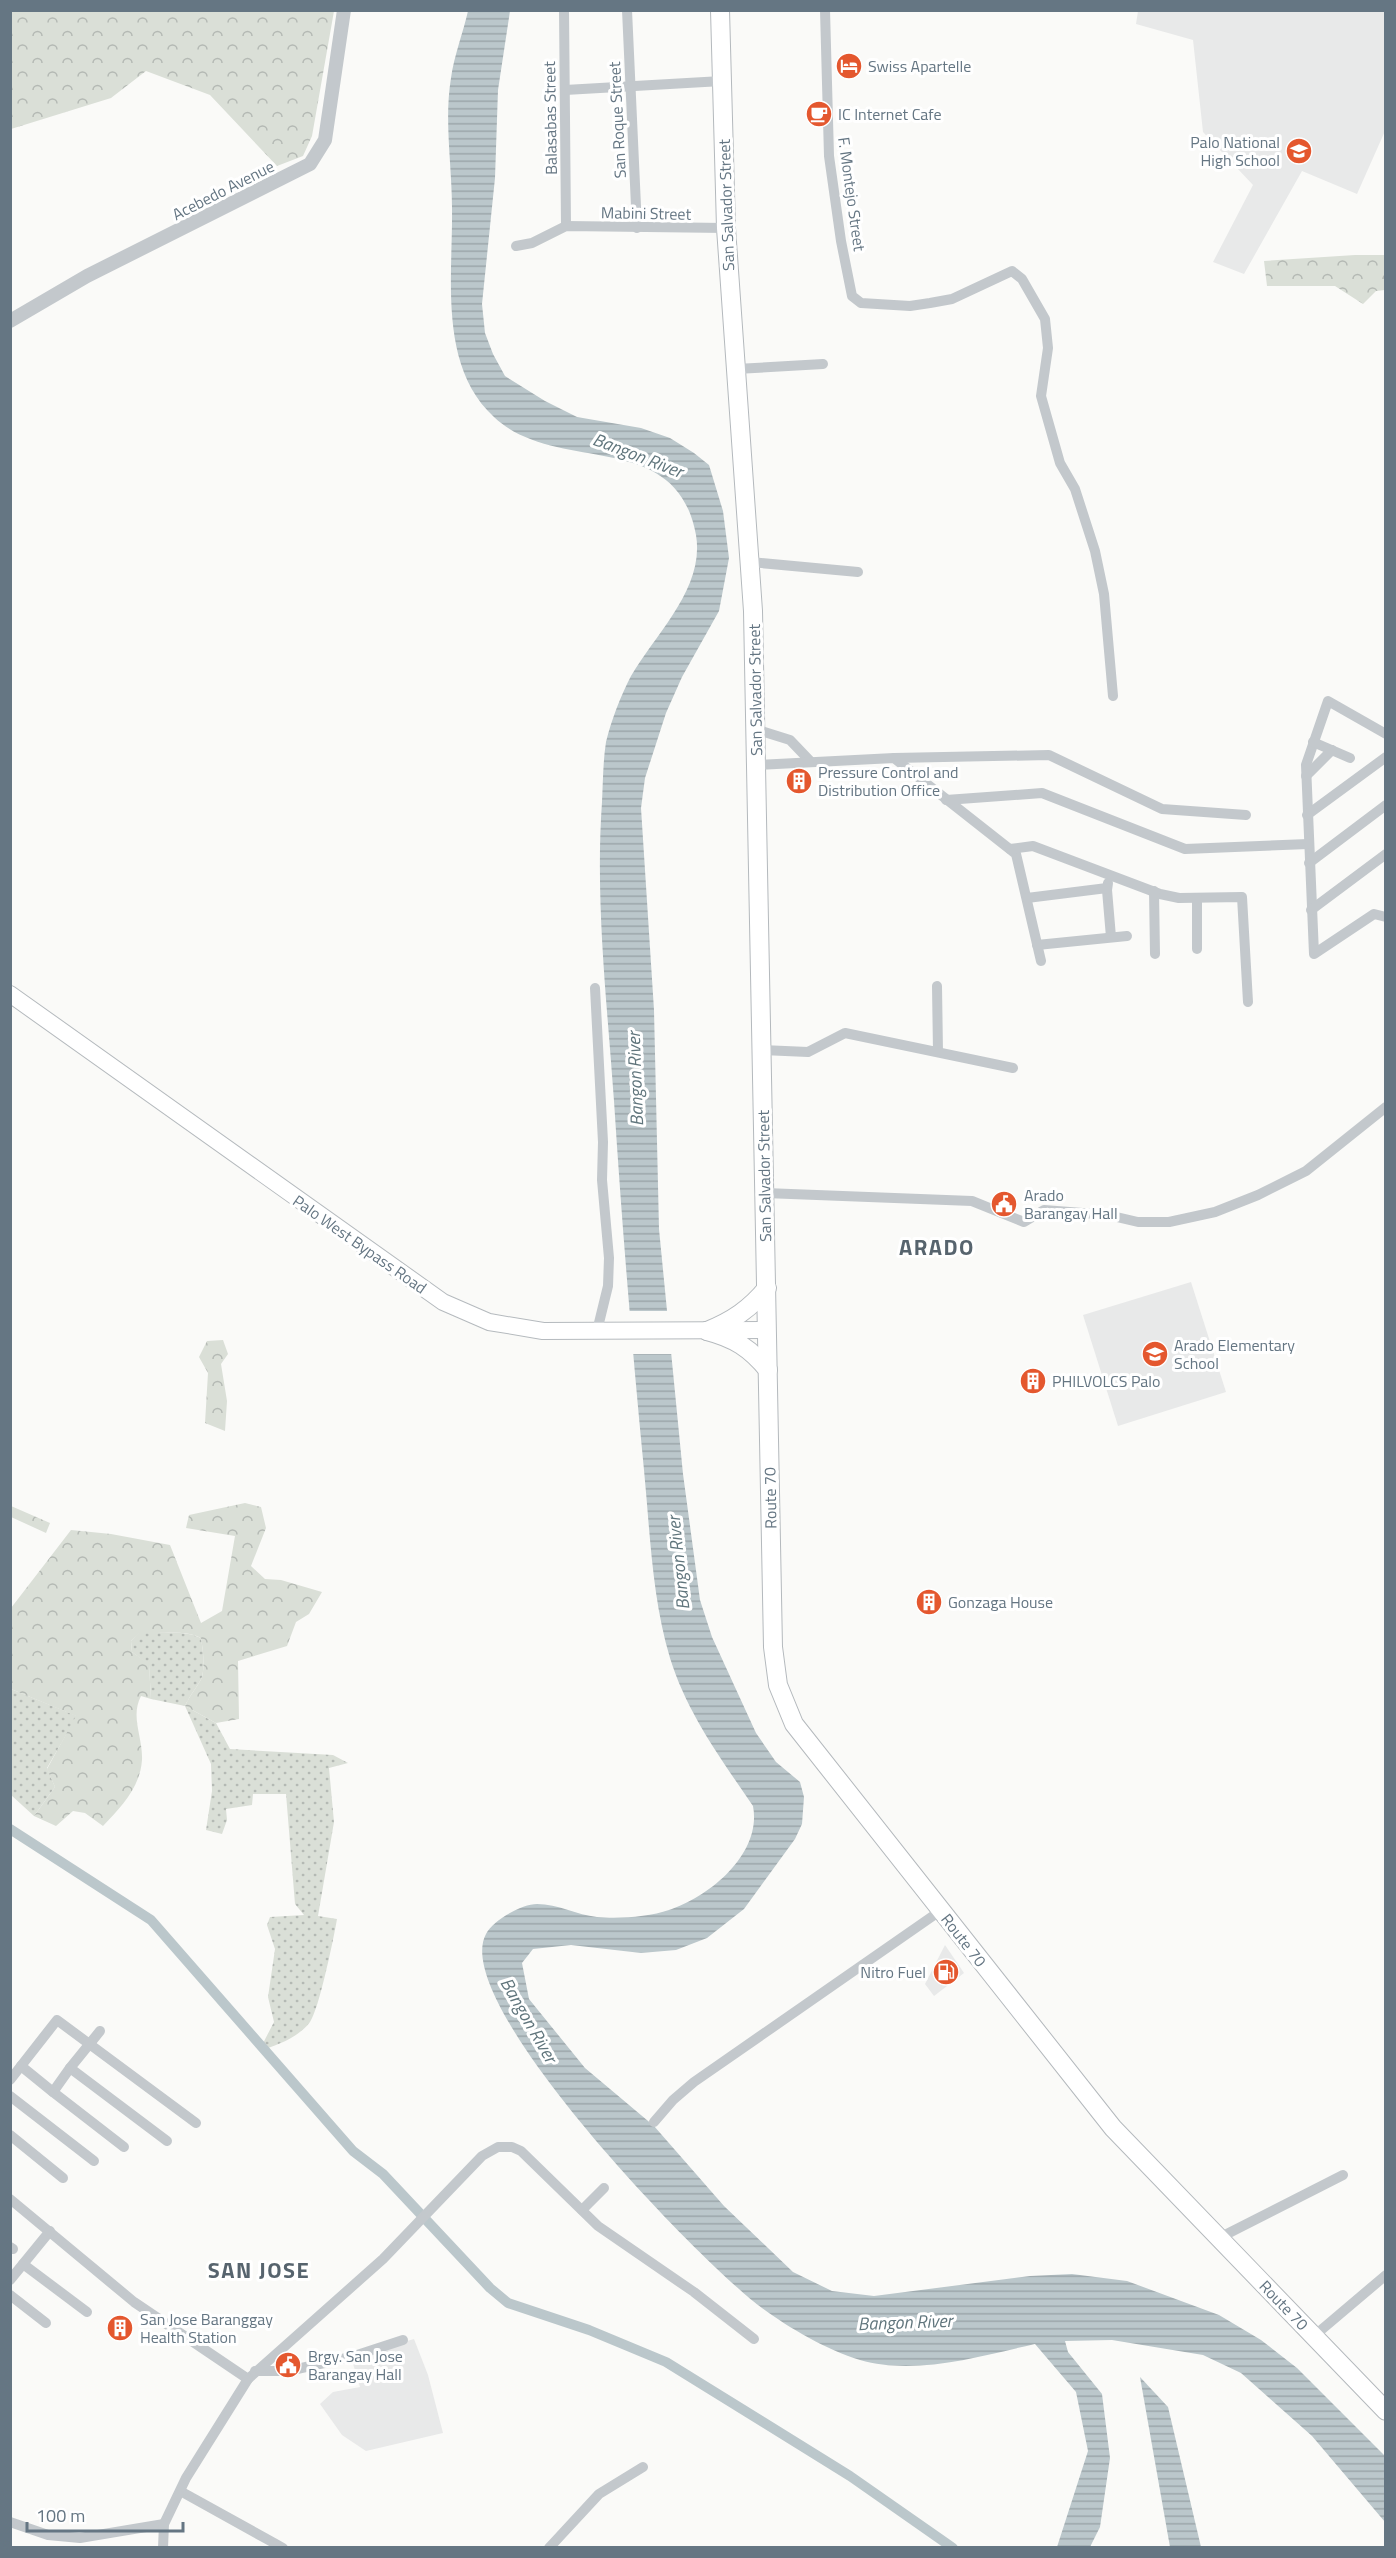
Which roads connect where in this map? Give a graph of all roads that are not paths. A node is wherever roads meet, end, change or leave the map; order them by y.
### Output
1 (344, 10) edge
2 (564, 10) edge
3 (627, 10) edge
4 (720, 10) edge
5 (825, 10) edge
6 (722, 81) junction
7 (630, 86) junction
8 (565, 90) junction
9 (566, 226) junction
10 (637, 228) junction
11 (726, 228) junction
12 (516, 246) dead end
13 (10, 321) edge
14 (823, 364) dead end
15 (736, 369) junction
16 (750, 562) junction
17 (858, 572) dead end
18 (1113, 696) dead end
19 (755, 729) junction
20 (1386, 734) edge
21 (1313, 742) junction
22 (1332, 750) junction
23 (1386, 757) edge
24 (894, 758) junction
25 (1350, 758) dead end
26 (811, 762) junction
27 (756, 765) junction
28 (1306, 776) junction
29 (946, 800) junction
30 (1386, 805) edge
31 (1246, 815) dead end
32 (1307, 815) junction
33 (1308, 844) junction
34 (1010, 849) junction
35 (1386, 854) edge
36 (1309, 863) junction
37 (1111, 873) junction
38 (1107, 888) junction
39 (1154, 891) junction
40 (1027, 898) junction
41 (1197, 898) junction
42 (1311, 910) junction
43 (1386, 917) edge
44 (1127, 936) dead end
45 (1112, 938) junction
46 (1037, 945) junction
47 (1197, 948) dead end
48 (1155, 954) dead end
49 (1041, 961) dead end
50 (937, 986) dead end
51 (595, 988) dead end
52 (10, 994) edge
53 (1248, 1002) dead end
54 (762, 1050) junction
55 (938, 1052) junction
56 (1013, 1068) dead end
57 (1386, 1107) edge
58 (765, 1193) junction
59 (766, 1288) junction
60 (767, 1330) junction
61 (601, 1331) junction
62 (699, 1331) junction
63 (768, 1370) junction
64 (940, 1911) junction
65 (100, 2031) dead end
66 (89, 2043) junction
67 (21, 2066) junction
68 (70, 2068) junction
69 (10, 2080) edge
70 (53, 2092) junction
71 (10, 2097) edge
72 (654, 2122) dead end
73 (196, 2123) dead end
74 (10, 2135) edge
75 (167, 2141) dead end
76 (124, 2147) dead end
77 (94, 2161) dead end
78 (1343, 2175) dead end
79 (63, 2178) dead end
80 (604, 2188) dead end
81 (10, 2199) edge
82 (582, 2210) junction
83 (50, 2231) junction
84 (1219, 2238) junction
85 (22, 2264) junction
86 (1386, 2275) edge
87 (10, 2280) edge
88 (10, 2295) edge
89 (87, 2312) dead end
90 (46, 2323) dead end
91 (1314, 2336) junction
92 (754, 2339) dead end
93 (403, 2340) dead end
94 (297, 2369) dead end
95 (284, 2371) dead end
96 (251, 2375) junction
97 (1386, 2410) edge
98 (643, 2467) dead end
99 (182, 2492) junction
100 (10, 2522) edge
101 (164, 2524) junction
102 (163, 2547) edge
103 (283, 2547) edge
104 (549, 2547) edge

1 - 13 street, Acebedo Avenue
2 - 8 street, Balasabas Street
3 - 7 street, San Roque Street
4 - 6 highway, San Salvador Street
5 - 18 street, F. Montejo Street
6 - 7 street
6 - 11 highway, San Salvador Street
7 - 8 street
7 - 10 street, San Roque Street
8 - 9 street, Balasabas Street
9 - 10 street, Mabini Street
9 - 12 street
10 - 11 street, Mabini Street
11 - 15 highway, San Salvador Street
14 - 15 street
15 - 16 highway, San Salvador Street
16 - 17 street
16 - 19 highway, San Salvador Street
19 - 26 street
19 - 27 highway, San Salvador Street
20 - 21 street
21 - 22 street
21 - 28 street
22 - 25 street
22 - 28 street
23 - 32 street
24 - 26 street
24 - 29 street
24 - 31 street
26 - 27 street
27 - 54 highway, San Salvador Street
28 - 32 street
29 - 33 street
29 - 34 street
30 - 36 street
32 - 33 street
33 - 36 street
34 - 37 street
34 - 40 street
35 - 42 street
36 - 42 street
37 - 38 street
37 - 39 street
38 - 40 street
38 - 45 street
39 - 41 street
39 - 48 street
40 - 46 street
41 - 47 street
41 - 53 street
42 - 43 street
44 - 45 street
45 - 46 street
46 - 49 street
50 - 55 street
51 - 61 street
52 - 61 main road, Palo West Bypass Road
54 - 55 street
54 - 58 highway, San Salvador Street
55 - 56 street
57 - 58 street
58 - 59 highway, San Salvador Street
59 - 60 highway, San Salvador Street
59 - 62 highway
60 - 62 main road, Palo West Bypass Road
60 - 63 highway, San Salvador Street
61 - 62 main road, Palo West Bypass Road
62 - 63 highway
63 - 64 highway, Route 70
64 - 72 street
64 - 84 highway, Route 70
65 - 66 street
66 - 67 street
66 - 68 street
66 - 73 street
67 - 69 street
67 - 70 street
68 - 70 street
68 - 75 street
70 - 76 street
71 - 77 street
74 - 79 street
78 - 84 street
80 - 82 street
81 - 83 street
82 - 92 street
82 - 96 street
83 - 85 street
83 - 96 street
84 - 91 highway, Route 70
85 - 87 street
85 - 89 street
86 - 91 street
88 - 90 street
91 - 97 highway, Route 70
93 - 94 street
95 - 96 street
96 - 99 street
98 - 104 street
99 - 101 street
99 - 103 street
100 - 101 street
101 - 102 street

